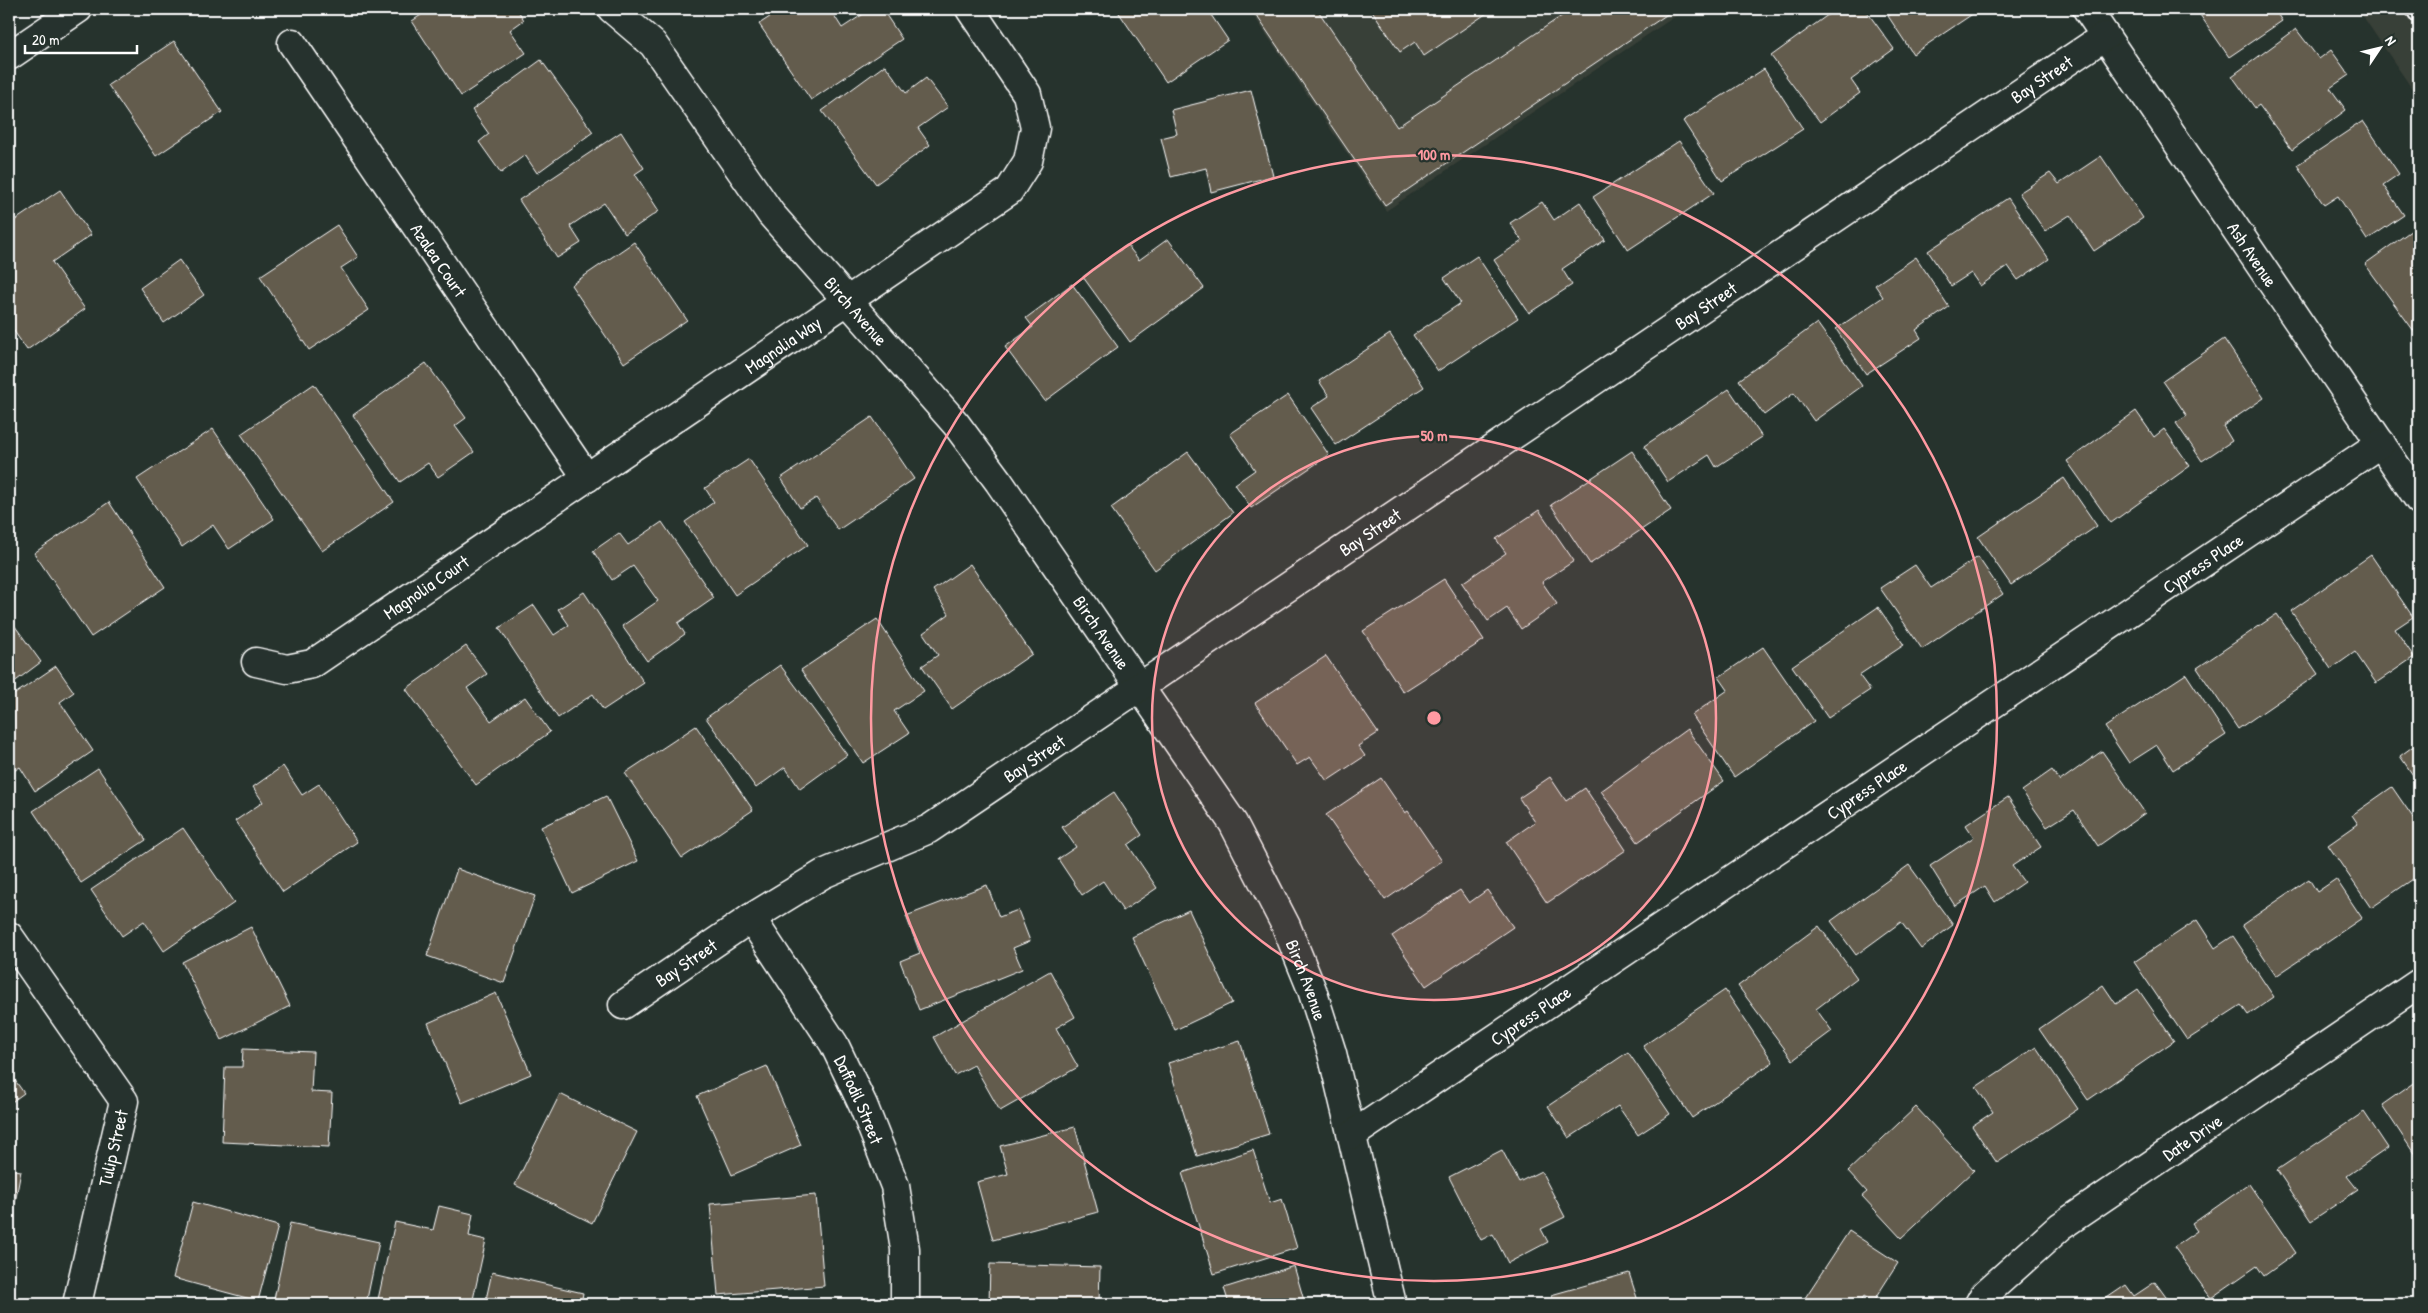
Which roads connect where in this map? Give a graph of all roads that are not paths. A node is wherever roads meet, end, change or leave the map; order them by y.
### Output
1 (78, 9) edge
2 (612, 9) edge
3 (644, 9) edge
4 (970, 9) edge
5 (2086, 9) edge
6 (2417, 9) edge
7 (2419, 12) edge
8 (2105, 36) junction
9 (292, 43) dead end
10 (653, 44) junction
11 (9, 56) edge
12 (847, 301) junction
13 (2381, 443) junction
14 (587, 478) junction
15 (2419, 500) edge
16 (256, 662) dead end
17 (1139, 687) junction
18 (751, 918) junction
19 (9, 936) edge
20 (2419, 983) edge
21 (623, 1005) dead end
22 (1352, 1135) junction
23 (77, 1304) edge
24 (905, 1304) edge
25 (1392, 1304) edge
26 (1979, 1304) edge

1 - 11 street
2 - 10 street, Birch Avenue
3 - 10 street, Birch Avenue
4 - 12 street, Magnolia Way
5 - 8 street, Ash Avenue
6 - 7 lane
8 - 13 street, Ash Avenue
8 - 17 street, Bay Street
9 - 14 street, Azalea Court
10 - 12 street, Birch Avenue
12 - 14 street, Magnolia Way
12 - 17 street, Birch Avenue
13 - 15 street, Ash Avenue
13 - 22 street, Cypress Place
14 - 16 street, Magnolia Court
17 - 18 street, Bay Street
17 - 22 street, Birch Avenue
18 - 21 street, Bay Street
18 - 24 street, Daffodil Street
19 - 23 street, Tulip Street
20 - 26 street, Date Drive
22 - 25 street, Birch Avenue

